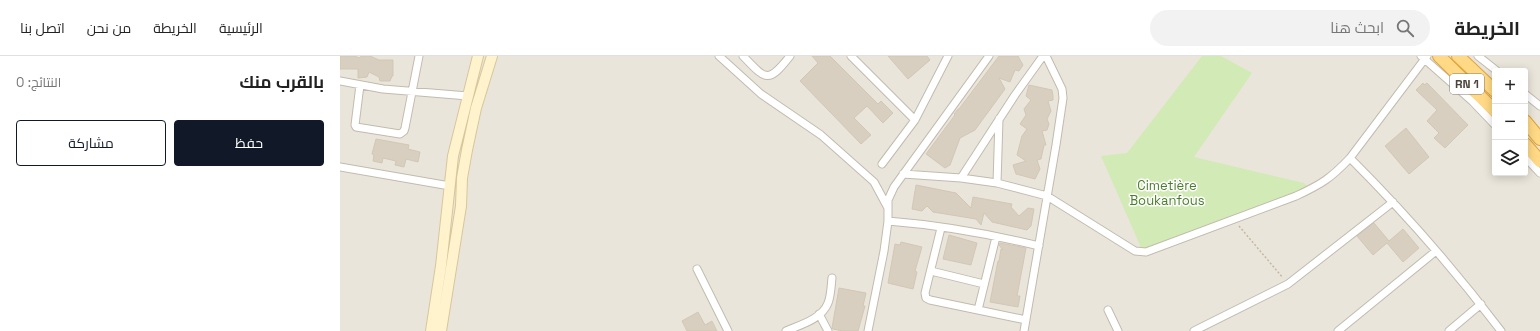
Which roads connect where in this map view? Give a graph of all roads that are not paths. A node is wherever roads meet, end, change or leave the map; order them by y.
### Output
1 (419, 56) edge
2 (478, 56) edge
3 (492, 56) edge
4 (719, 56) edge
5 (743, 56) edge
6 (790, 56) edge
7 (851, 56) edge
8 (948, 56) edge
9 (989, 56) edge
10 (1043, 56) edge
11 (1046, 56) edge
12 (1439, 56) edge
13 (1458, 56) edge
14 (1478, 56) edge
15 (1424, 57) edge
16 (1493, 68) edge
17 (340, 80) edge
18 (360, 85) junction
19 (1492, 88) edge
20 (412, 91) junction
21 (468, 96) junction
22 (1528, 96) edge
23 (1540, 106) edge
24 (1492, 108) edge
25 (999, 118) junction
26 (916, 120) junction
27 (1492, 122) edge
28 (1528, 125) edge
29 (1540, 139) edge
30 (1528, 147) edge
31 (1350, 158) junction
32 (1528, 160) edge
33 (1540, 161) edge
34 (882, 164) dead end
35 (340, 167) edge
36 (1540, 173) edge
37 (903, 174) junction
38 (961, 178) junction
39 (997, 182) junction
40 (450, 186) junction
41 (1047, 196) junction
42 (1393, 202) junction
43 (888, 208) junction
44 (888, 221) junction
45 (941, 228) junction
46 (996, 237) junction
47 (1039, 246) junction
48 (1436, 251) junction
49 (698, 269) dead end
50 (931, 271) junction
51 (832, 278) dead end
52 (984, 284) junction
53 (1481, 304) junction
54 (978, 310) junction
55 (1108, 310) dead end
56 (819, 314) junction
57 (1026, 320) junction
58 (431, 331) edge
59 (441, 331) edge
60 (728, 331) edge
61 (786, 331) edge
62 (828, 331) edge
63 (868, 331) edge
64 (1024, 331) edge
65 (1118, 331) edge
66 (1194, 331) edge
67 (1338, 331) edge
68 (1449, 331) edge
69 (1501, 331) edge

1 - 20 street
2 - 21 main road
3 - 59 main road
4 - 43 street
5 - 6 street
7 - 26 street
8 - 26 street
9 - 37 street
10 - 25 street
11 - 41 street
12 - 24 highway, RN 1
13 - 19 highway, RN 1
14 - 16 street
15 - 27 street
15 - 31 street
17 - 18 street
18 - 20 street
18 - 20 street
20 - 21 street
21 - 40 main road
22 - 23 street
25 - 38 street
25 - 39 street
26 - 34 street
28 - 29 highway
30 - 33 highway
31 - 41 street
31 - 42 street
32 - 36 street
35 - 40 street
37 - 38 street
37 - 43 street
38 - 39 street
39 - 41 street
40 - 58 main road
41 - 47 street
42 - 48 street
42 - 66 street
43 - 44 street
44 - 45 street
44 - 63 street
45 - 46 street
45 - 50 street
46 - 47 street
46 - 52 street
47 - 57 street
48 - 53 street
48 - 67 street
49 - 60 street
50 - 52 street
50 - 54 street
51 - 56 street
52 - 54 street
53 - 68 street
53 - 69 street
54 - 57 street
55 - 65 street
56 - 61 street
56 - 62 street
57 - 64 street

